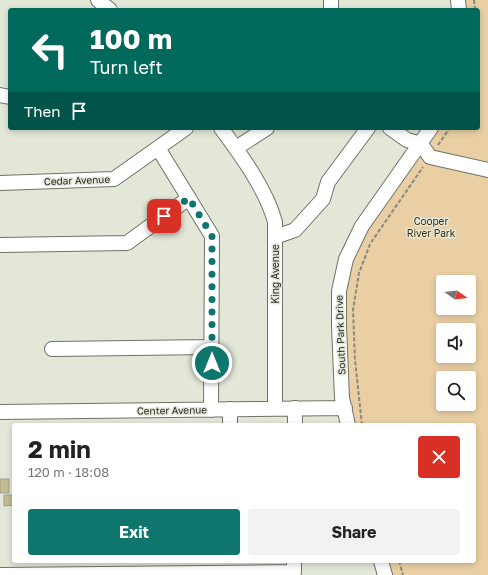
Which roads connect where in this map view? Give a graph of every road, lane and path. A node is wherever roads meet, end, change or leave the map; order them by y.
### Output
1 (98, 0) edge
2 (108, 8) edge
3 (183, 130) edge
4 (222, 130) edge
5 (261, 130) edge
6 (367, 130) edge
7 (393, 130) edge
8 (430, 130) edge
9 (449, 130) edge
10 (421, 144) junction
11 (158, 148) junction
12 (236, 148) junction
13 (430, 157) junction
14 (488, 170) edge
15 (0, 182) edge
16 (189, 198) junction
17 (275, 237) junction
18 (0, 245) edge
19 (212, 347) junction
20 (52, 349) dead end
21 (296, 408) junction
22 (345, 408) junction
23 (230, 409) junction
24 (275, 409) junction
25 (211, 410) junction
26 (0, 412) edge
27 (230, 423) edge
28 (295, 423) edge
29 (348, 423) edge
30 (363, 423) edge
31 (382, 563) edge
32 (400, 563) edge
33 (294, 566) edge
34 (229, 567) edge
35 (0, 575) edge
36 (385, 575) edge
37 (403, 575) edge

1 - 2 street
3 - 11 street, Cedar Avenue
4 - 12 street, King Avenue
5 - 12 street
6 - 17 street
7 - 10 street
8 - 10 street, South Park Drive
9 - 13 path
10 - 13 street
10 - 22 street, South Park Drive
11 - 15 street, Cedar Avenue
11 - 16 street
12 - 17 street, King Avenue
13 - 14 street
13 - 30 path
16 - 18 street
16 - 19 street
17 - 24 street, King Avenue
19 - 20 street
19 - 25 street
21 - 22 street, Center Avenue
21 - 24 street, Center Avenue
21 - 28 street
22 - 29 street, South Park Drive
23 - 24 street, Center Avenue
23 - 25 street, Center Avenue
23 - 27 street
25 - 26 street, Center Avenue
31 - 36 street
32 - 37 path
33 - 34 street
34 - 35 street

